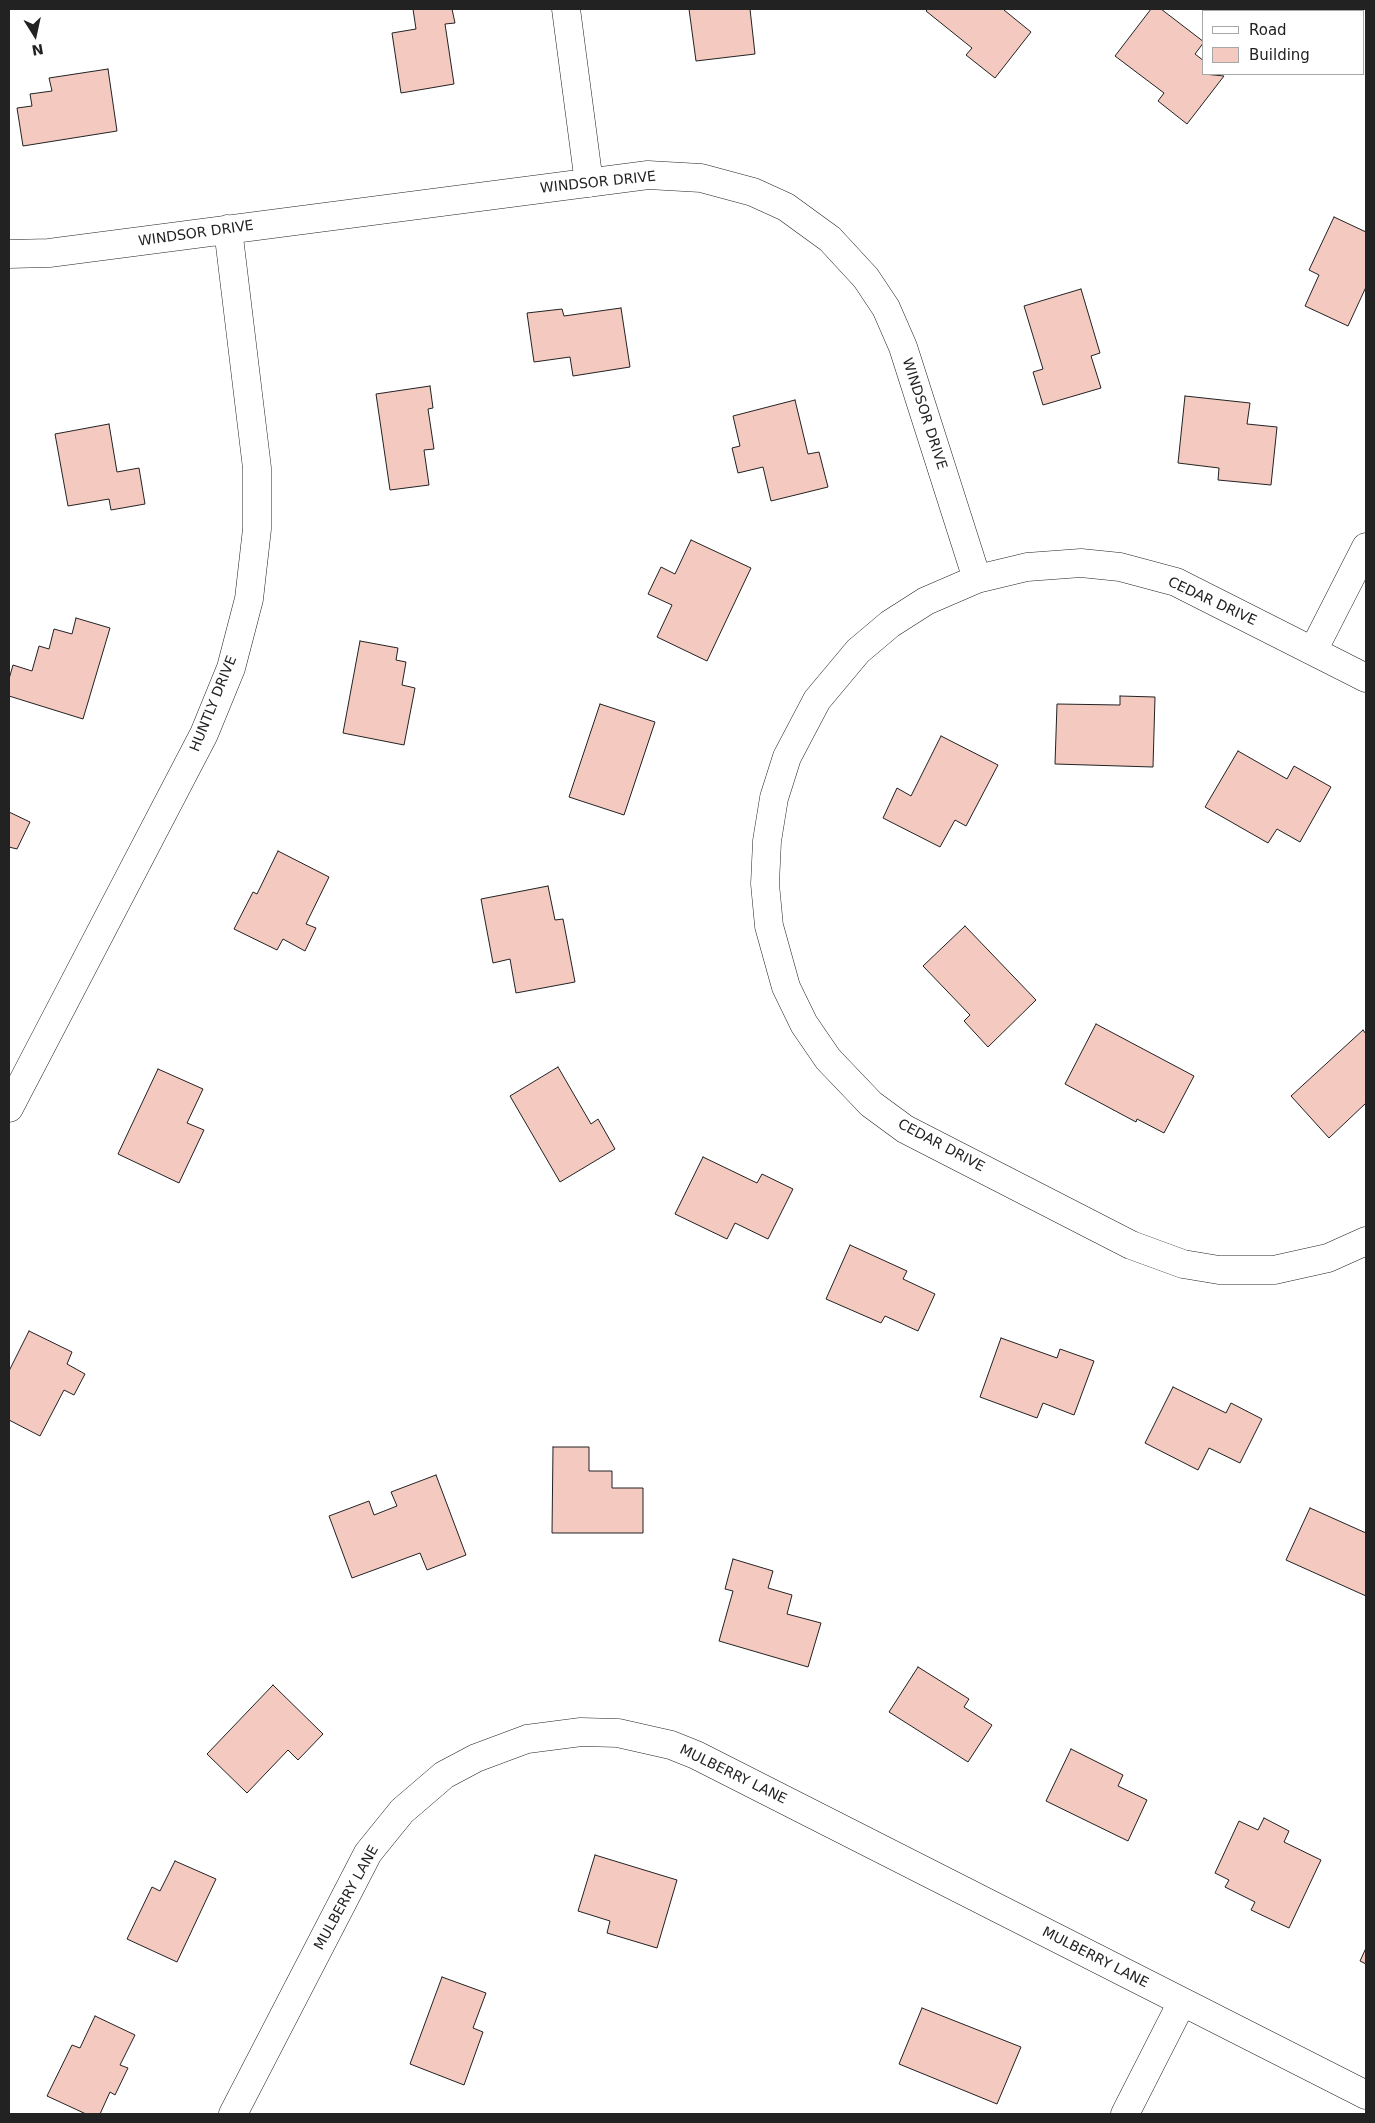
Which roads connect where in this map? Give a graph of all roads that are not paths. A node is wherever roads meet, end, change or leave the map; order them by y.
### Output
1 (566, 9) edge
2 (589, 183) junction
3 (228, 229) junction
4 (9, 254) edge
5 (1366, 547) edge
6 (977, 579) junction
7 (1313, 651) junction
8 (1366, 678) edge
9 (9, 1108) edge
10 (1366, 1241) edge
11 (1182, 2002) junction
12 (1366, 2095) edge
13 (233, 2114) edge
14 (1125, 2114) edge

1 - 2 street
2 - 3 street, WINDSOR DRIVE
2 - 6 street, WINDSOR DRIVE
3 - 4 street, WINDSOR DRIVE
3 - 9 street, HUNTLY DRIVE
5 - 7 street
6 - 7 street, CEDAR DRIVE
6 - 10 street, CEDAR DRIVE
7 - 8 street, CEDAR DRIVE
11 - 12 street, MULBERRY LANE
11 - 13 street, MULBERRY LANE
11 - 14 street

